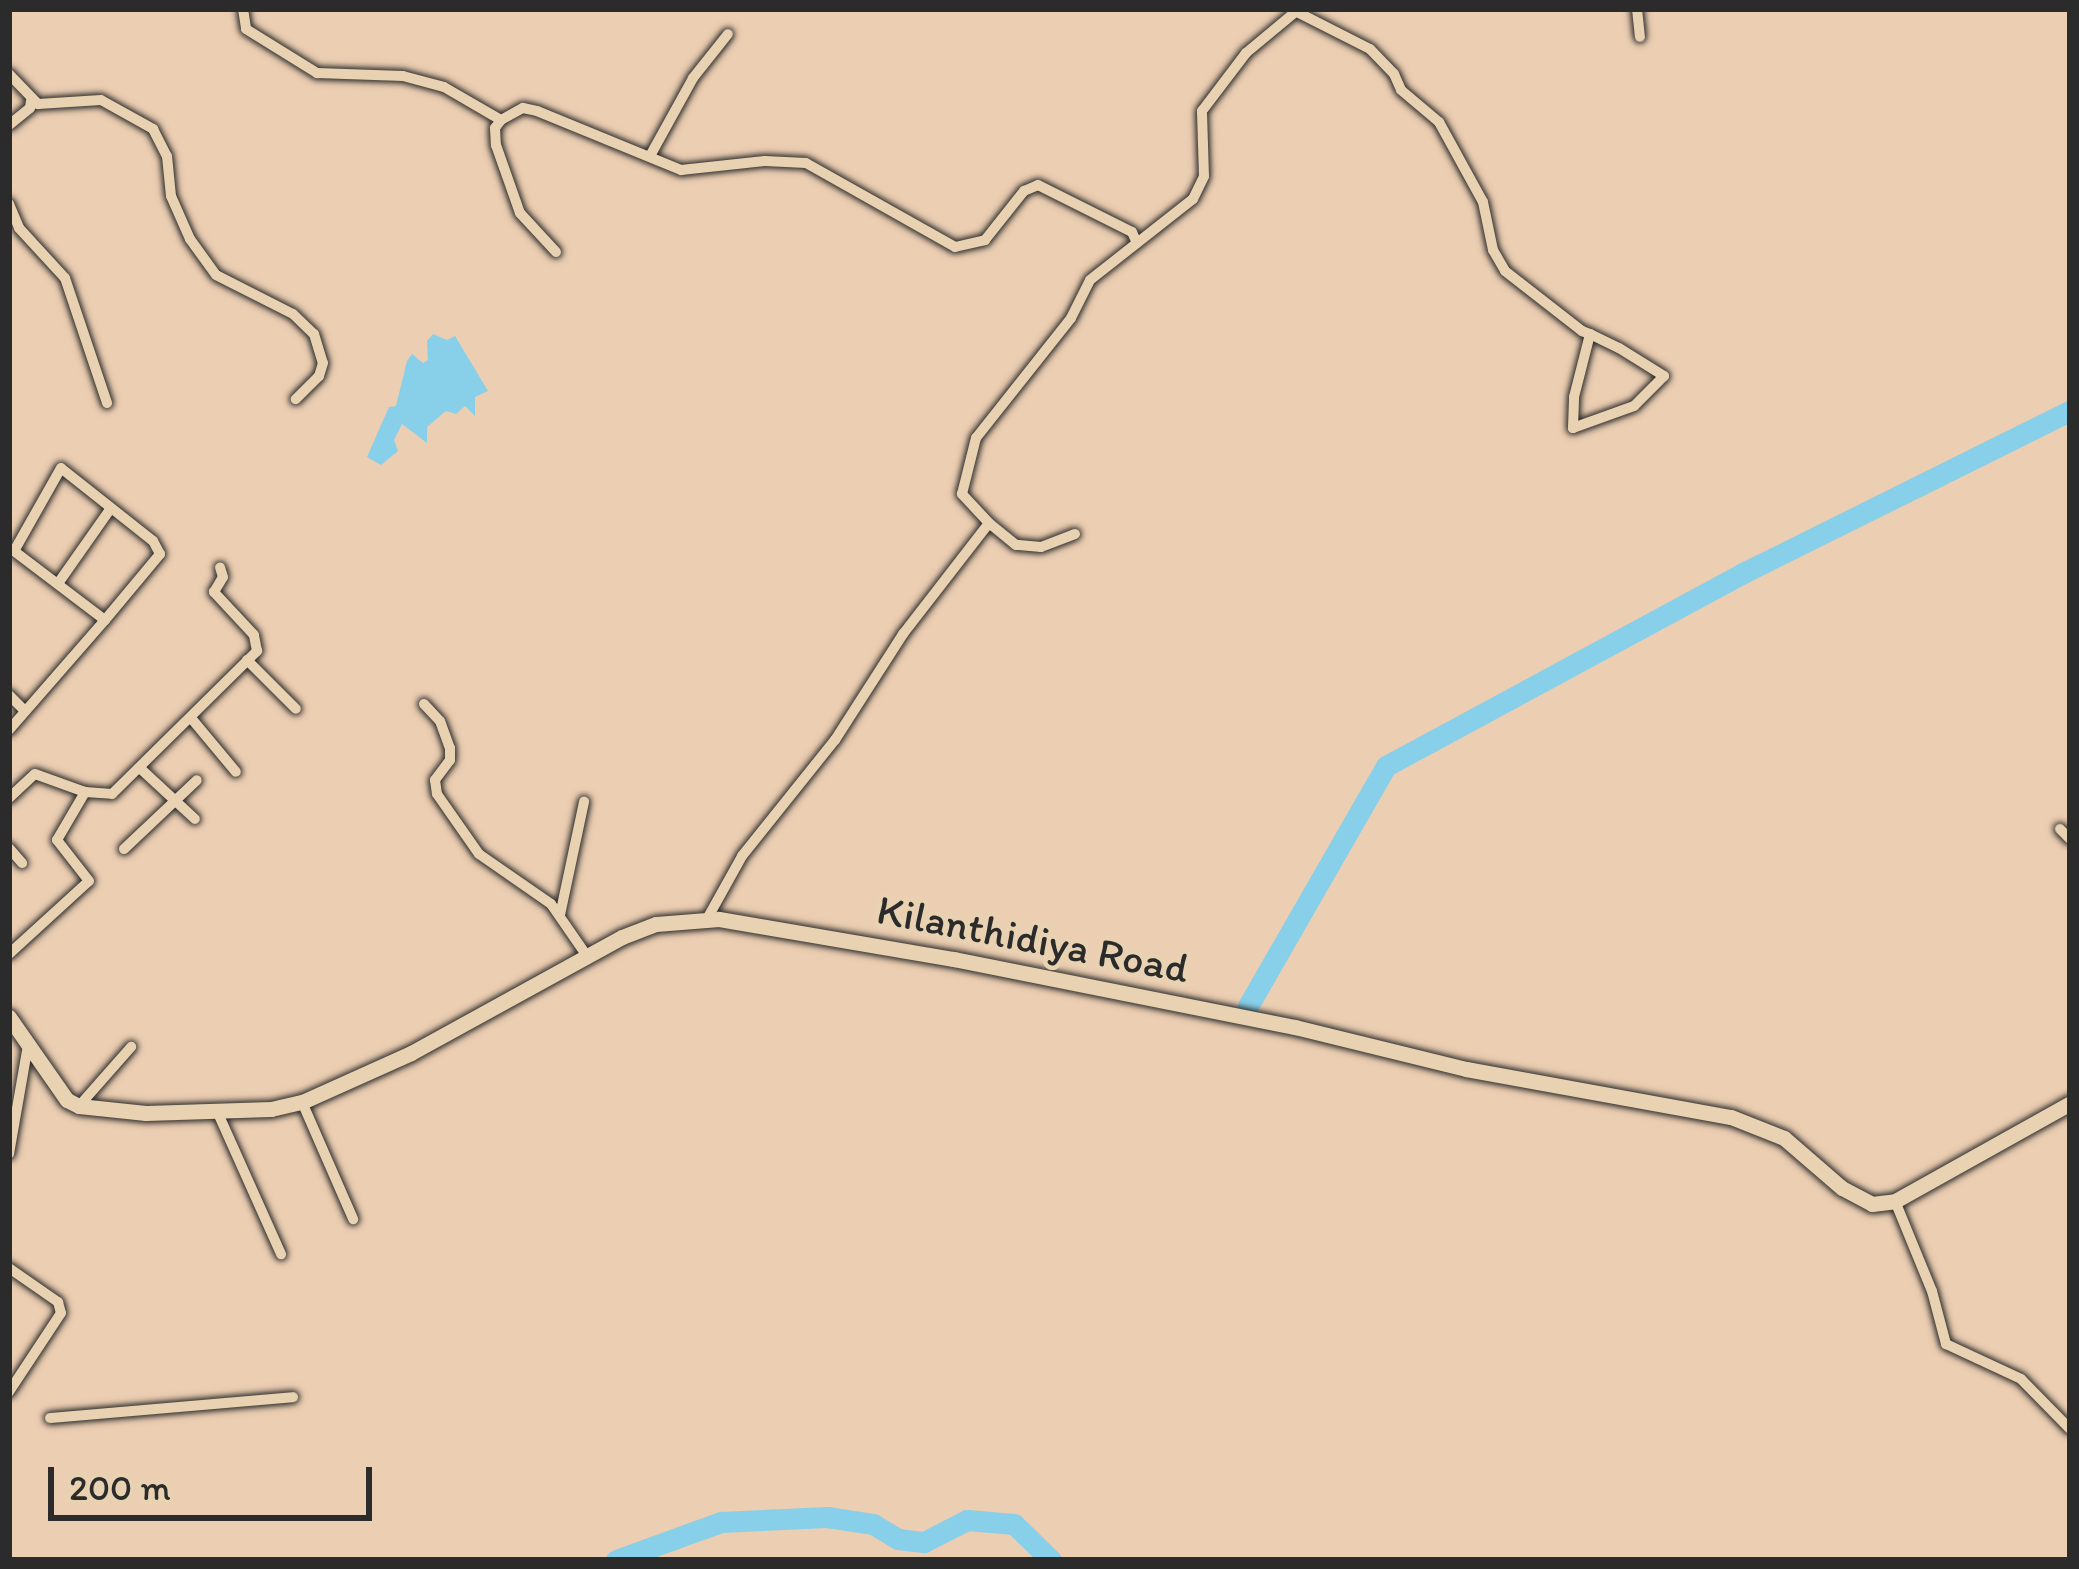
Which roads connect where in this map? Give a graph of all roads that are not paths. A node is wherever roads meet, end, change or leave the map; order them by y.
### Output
1 (243, 9) edge
2 (1637, 9) edge
3 (1298, 10) edge
4 (728, 34) dead end
5 (1640, 38) dead end
6 (9, 74) edge
7 (31, 101) junction
8 (501, 120) junction
9 (9, 125) edge
10 (650, 156) junction
11 (9, 204) edge
12 (1137, 243) junction
13 (556, 253) dead end
14 (1590, 334) junction
15 (296, 399) dead end
16 (107, 404) dead end
17 (112, 508) junction
18 (989, 523) junction
19 (1075, 534) dead end
20 (220, 567) dead end
21 (59, 582) junction
22 (105, 620) junction
23 (248, 661) junction
24 (9, 695) edge
25 (424, 704) dead end
26 (296, 710) dead end
27 (25, 711) junction
28 (191, 718) junction
29 (9, 730) edge
30 (142, 770) junction
31 (236, 772) dead end
32 (197, 780) dead end
33 (85, 792) junction
34 (9, 798) edge
35 (177, 802) junction
36 (584, 802) dead end
37 (195, 819) dead end
38 (2060, 829) dead end
39 (2070, 839) edge
40 (9, 848) edge
41 (124, 849) dead end
42 (22, 862) dead end
43 (560, 915) junction
44 (707, 920) junction
45 (9, 954) edge
46 (587, 956) junction
47 (9, 1017) edge
48 (28, 1042) junction
49 (131, 1047) dead end
50 (302, 1102) junction
51 (2070, 1103) edge
52 (79, 1106) junction
53 (217, 1111) junction
54 (9, 1154) edge
55 (1895, 1201) junction
56 (353, 1219) dead end
57 (281, 1254) dead end
58 (9, 1268) edge
59 (9, 1392) edge
60 (293, 1397) dead end
61 (50, 1418) dead end
62 (2070, 1429) edge

1 - 8 street
2 - 5 street
3 - 12 street
3 - 14 street
4 - 10 street
6 - 7 street
7 - 9 street
7 - 15 street
8 - 10 street
8 - 13 street
10 - 12 street
11 - 16 street
12 - 18 street
14 - 14 street
17 - 21 street
17 - 21 street
17 - 22 street
18 - 19 street
18 - 44 street
20 - 23 street
21 - 22 street
22 - 27 street
23 - 26 street
23 - 28 street
24 - 27 street
25 - 43 street
27 - 29 street
28 - 30 street
28 - 31 street
30 - 33 street
30 - 35 street
32 - 35 street
33 - 34 street
33 - 45 street
35 - 37 street
35 - 41 street
36 - 43 street
38 - 39 street
40 - 42 street
43 - 46 street
44 - 46 street, Kilanthidiya Road
44 - 55 street, Kilanthidiya Road
46 - 50 street, Kilanthidiya Road
47 - 48 street
48 - 52 street
48 - 54 street
49 - 52 street
50 - 53 street, Kilanthidiya Road
50 - 56 street
51 - 55 street
52 - 53 street, Kilanthidiya Road
53 - 57 street
55 - 62 street
58 - 59 street
60 - 61 street

